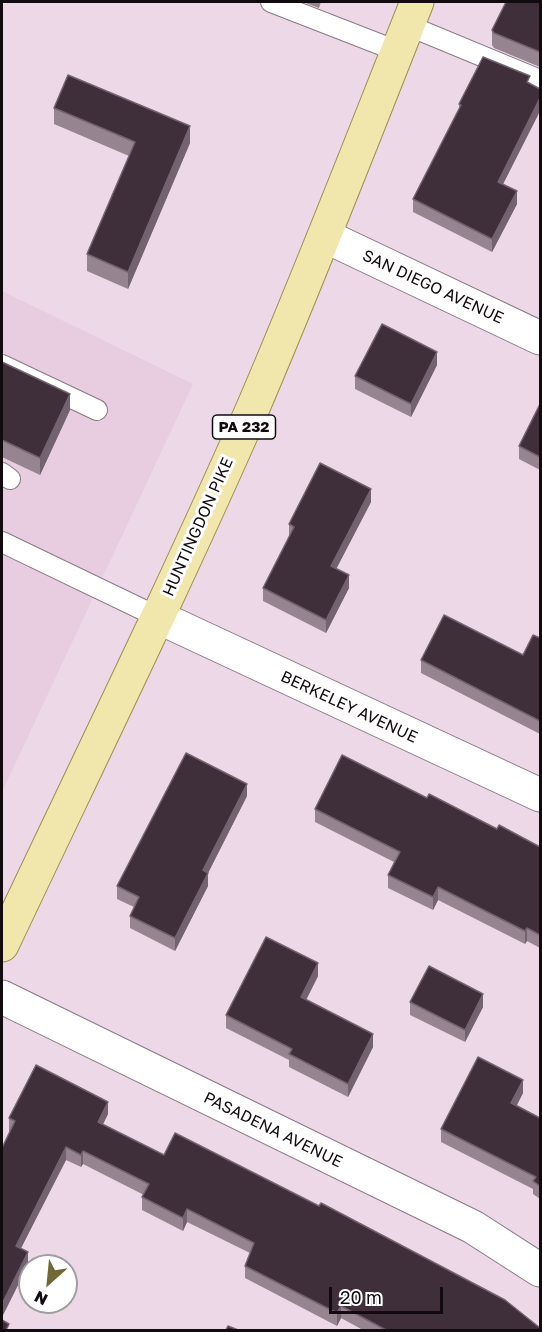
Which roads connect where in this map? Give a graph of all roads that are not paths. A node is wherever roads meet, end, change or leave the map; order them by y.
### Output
1 (271, 2) edge
2 (407, 26) edge
3 (540, 80) edge
4 (325, 236) junction
5 (540, 338) edge
6 (2, 365) edge
7 (97, 410) dead end
8 (2, 542) edge
9 (158, 617) junction
10 (540, 795) edge
11 (2, 945) edge
12 (2, 997) edge
13 (540, 1270) edge

1 - 2 lane
2 - 3 lane
2 - 4 main road, HUNTINGDON PIKE / PA 232
4 - 5 street, SAN DIEGO AVENUE
4 - 9 main road, HUNTINGDON PIKE / PA 232
6 - 7 lane
8 - 9 lane
9 - 10 street, BERKELEY AVENUE
9 - 11 main road, HUNTINGDON PIKE / PA 232
12 - 13 street, PASADENA AVENUE

